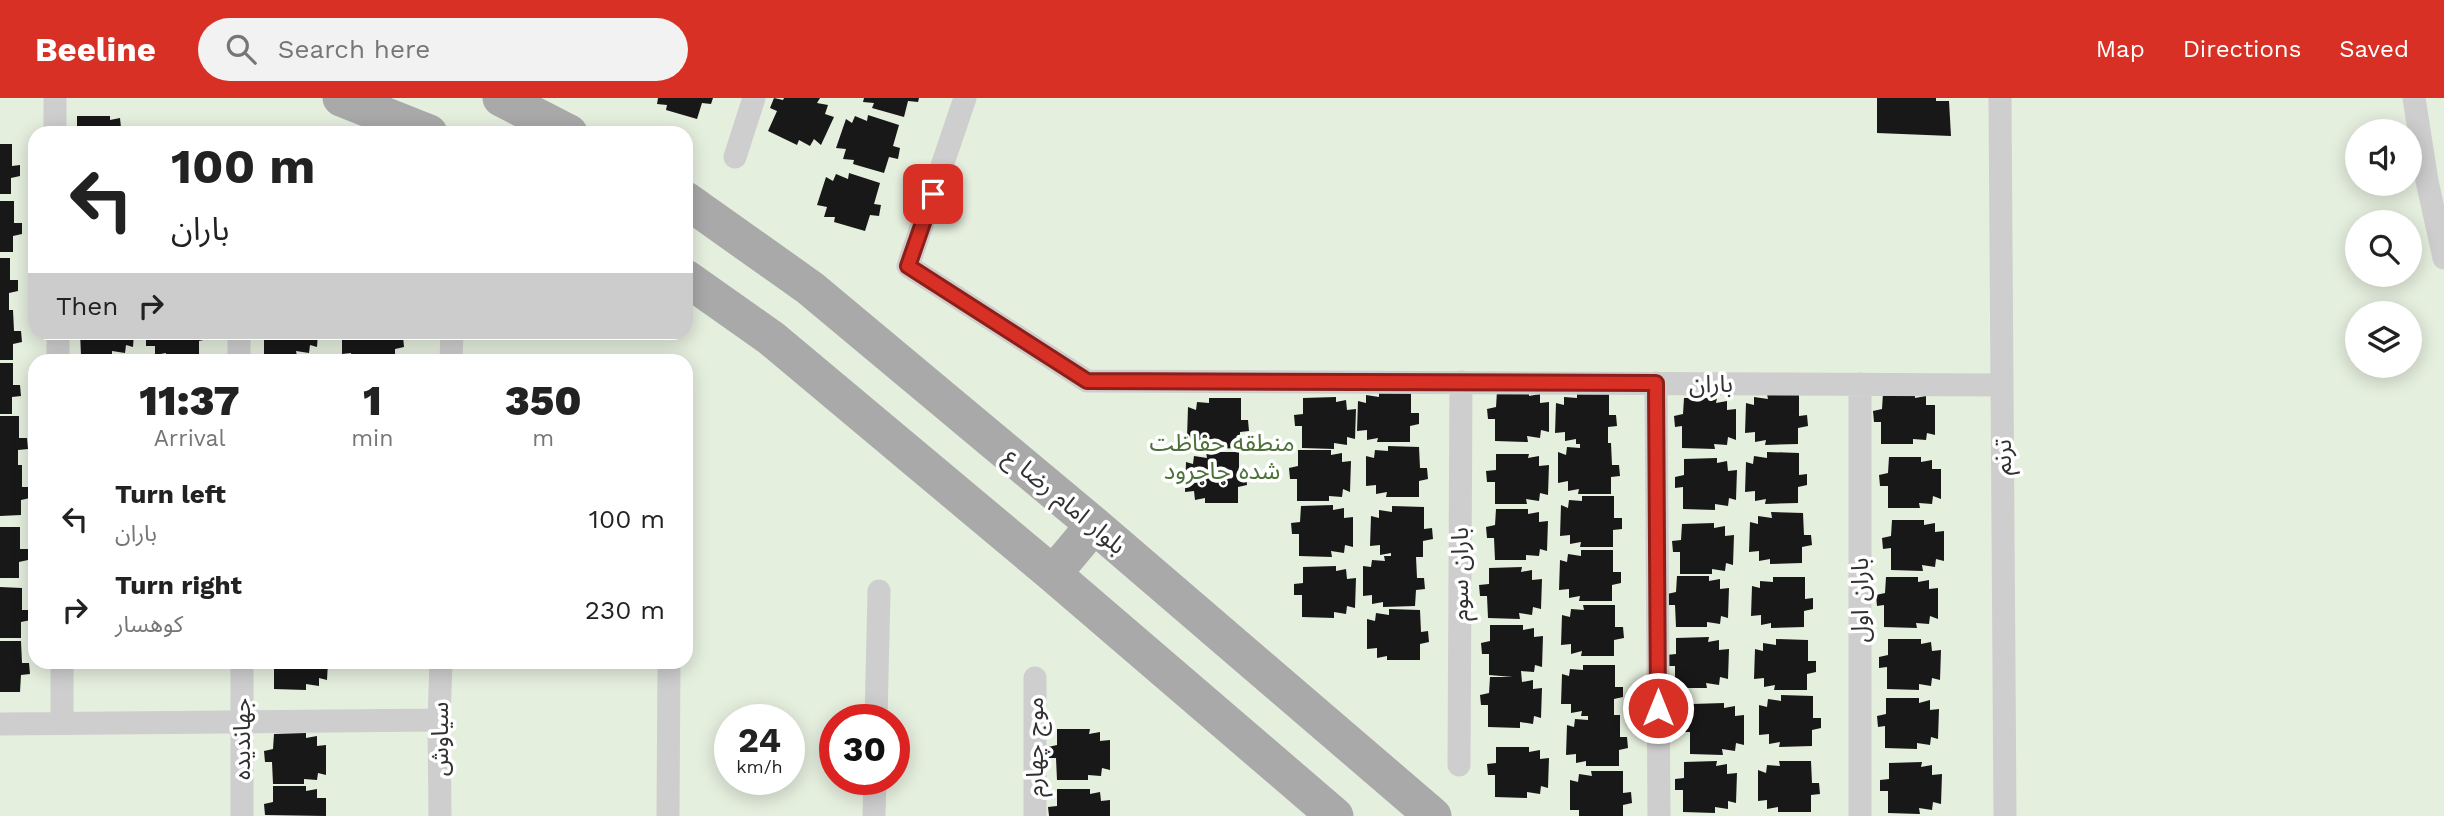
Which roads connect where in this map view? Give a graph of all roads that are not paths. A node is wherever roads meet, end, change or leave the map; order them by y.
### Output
1 (55, 98) edge
2 (341, 98) edge
3 (501, 98) edge
4 (754, 98) edge
5 (965, 98) edge
6 (2000, 98) edge
7 (2414, 98) edge
8 (55, 126) edge
9 (411, 126) edge
10 (555, 126) edge
11 (735, 157) dead end
12 (693, 205) edge
13 (2444, 256) edge
14 (693, 283) edge
15 (1461, 382) junction
16 (1656, 383) junction
17 (1860, 384) junction
18 (2002, 385) junction
19 (1094, 525) junction
20 (1053, 574) junction
21 (879, 591) dead end
22 (62, 669) edge
23 (242, 669) edge
24 (441, 669) edge
25 (669, 669) edge
26 (1035, 678) dead end
27 (876, 704) edge
28 (439, 720) junction
29 (242, 722) junction
30 (62, 723) junction
31 (0, 724) edge
32 (1459, 765) dead end
33 (875, 795) edge
34 (242, 816) edge
35 (440, 816) edge
36 (668, 816) edge
37 (874, 816) edge
38 (1035, 816) edge
39 (1335, 816) edge
40 (1433, 816) edge
41 (1659, 816) edge
42 (1860, 816) edge
43 (2005, 816) edge

1 - 8 street
2 - 9 main road
3 - 10 main road
4 - 11 street
5 - 15 street, باران
6 - 18 street, ترنم
7 - 13 street
12 - 19 main road, بلوار امام رضا ع
14 - 20 main road
15 - 16 street, باران
15 - 32 street, باران سوم
16 - 17 street, باران
16 - 41 street
17 - 18 street, باران
17 - 42 street, باران اول
18 - 43 street, ترنم
19 - 20 main road
19 - 40 main road, بلوار امام رضا ع
20 - 39 main road
21 - 27 street
22 - 30 street
23 - 29 street, جهاندیده
24 - 28 street, سیاوش
25 - 36 street
26 - 38 street, موج چهارم
28 - 29 street
28 - 35 street, سیاوش
29 - 30 street
29 - 34 street, جهاندیده
30 - 31 street
33 - 37 street

